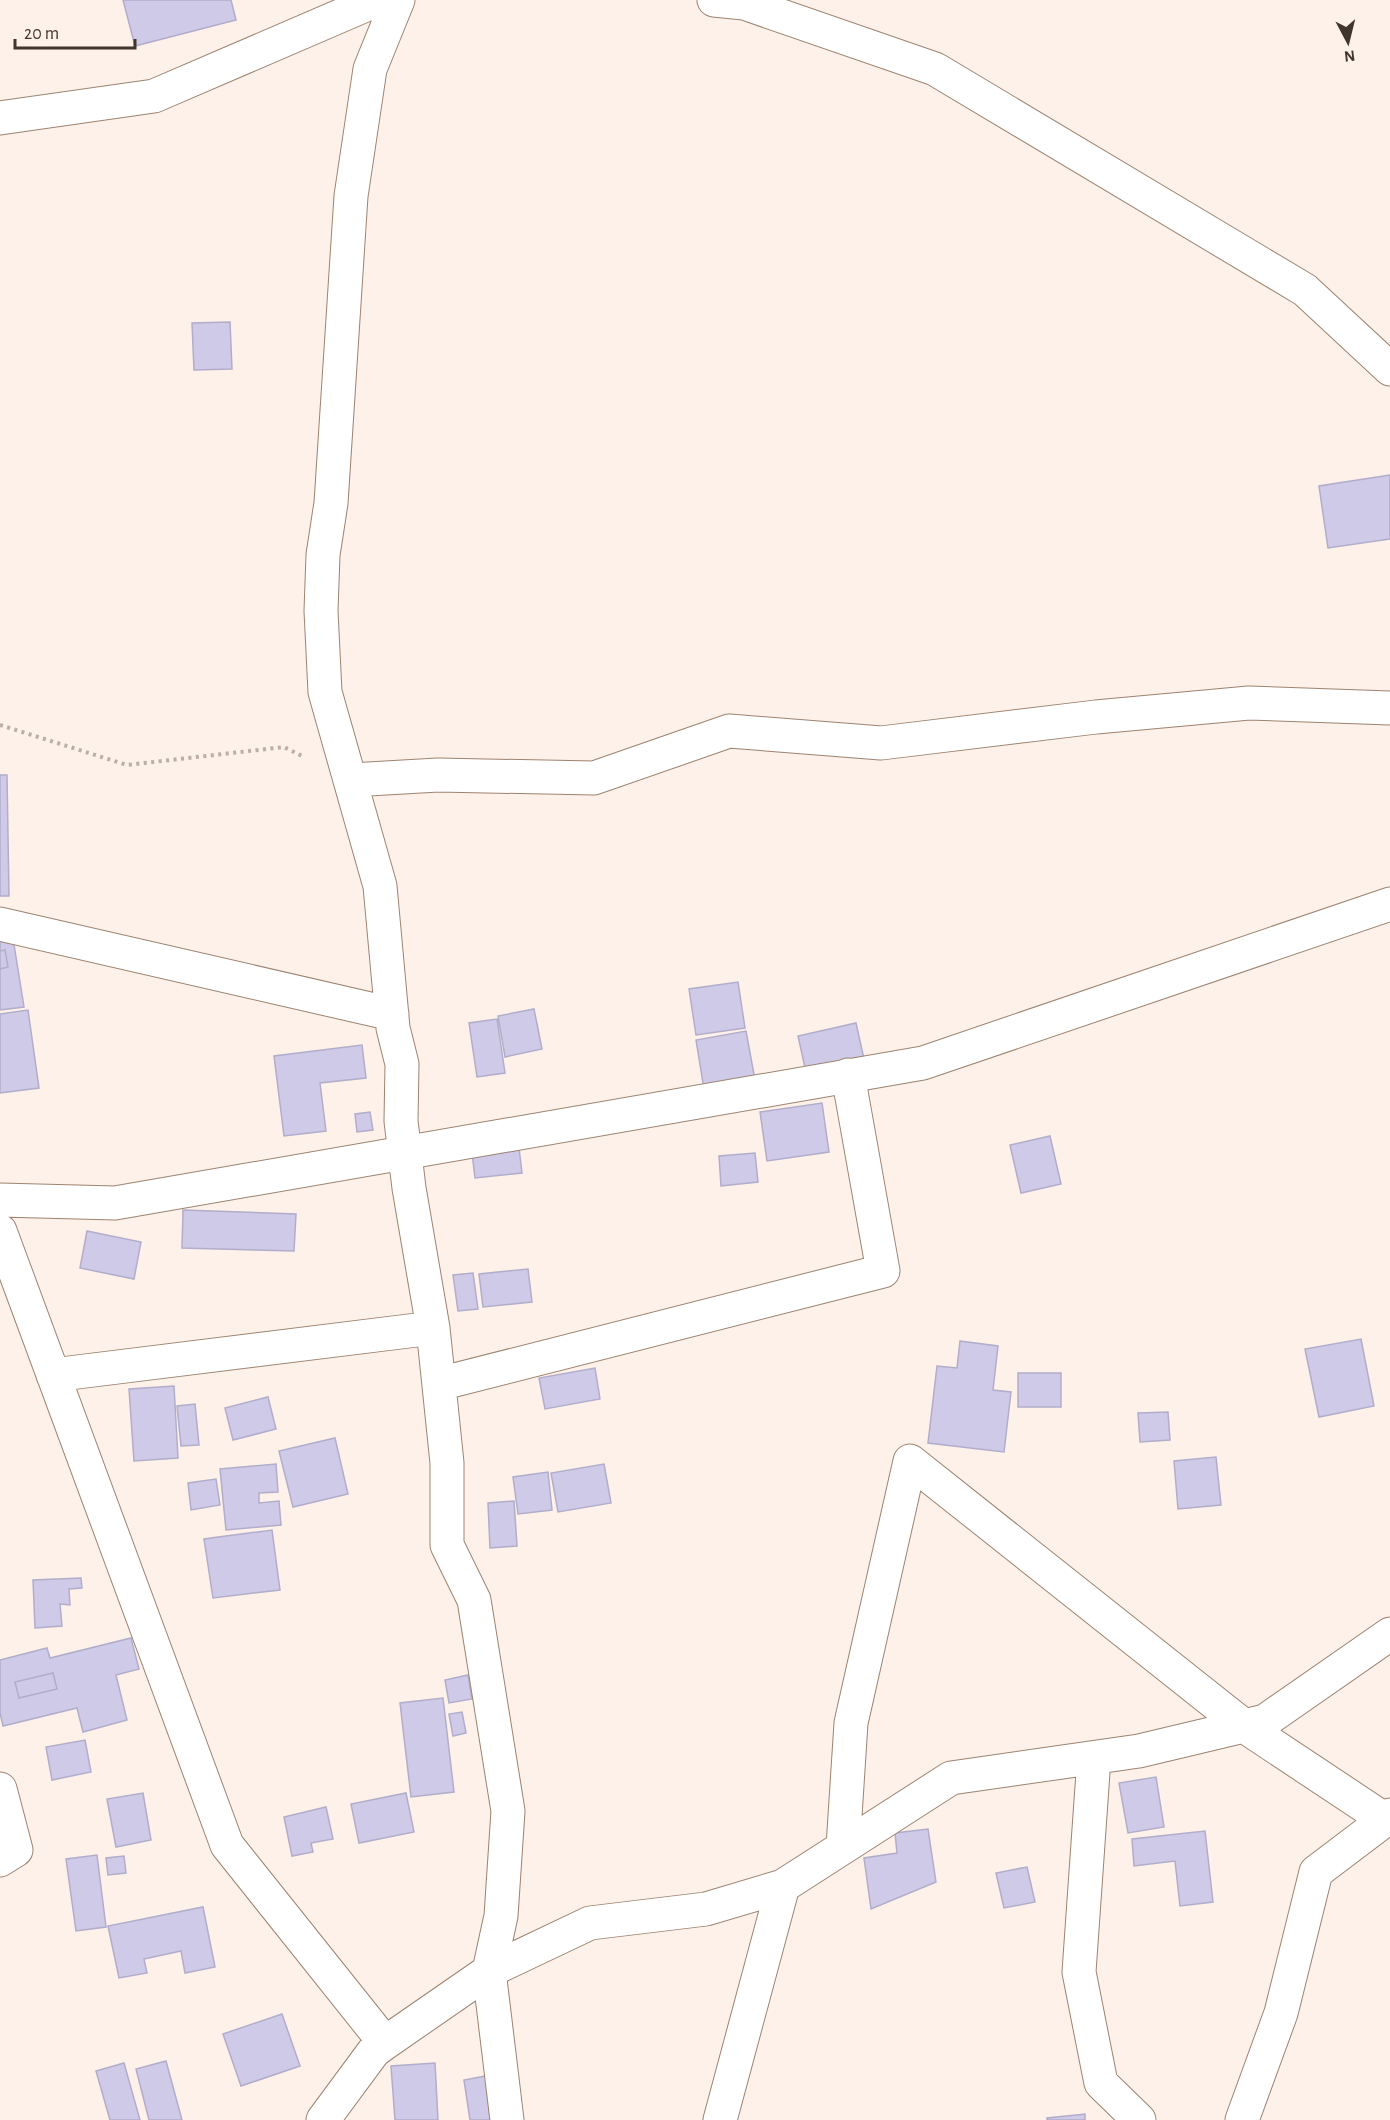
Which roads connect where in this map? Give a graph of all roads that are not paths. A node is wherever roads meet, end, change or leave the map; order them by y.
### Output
1 (377, 0) edge
2 (398, 0) edge
3 (714, 0) edge
4 (0, 118) edge
5 (1390, 369) edge
6 (1390, 708) edge
7 (351, 780) junction
8 (1390, 904) edge
9 (0, 924) edge
10 (392, 1014) junction
11 (848, 1075) junction
12 (405, 1152) junction
13 (0, 1200) edge
14 (0, 1231) edge
15 (434, 1328) junction
16 (53, 1375) junction
17 (439, 1384) junction
18 (1390, 1634) edge
19 (1244, 1726) junction
20 (1094, 1758) junction
21 (0, 1789) edge
22 (1390, 1816) edge
23 (843, 1847) junction
24 (0, 1860) edge
25 (783, 1886) junction
26 (489, 1971) junction
27 (384, 2043) junction
28 (327, 2118) edge
29 (507, 2120) edge
30 (720, 2120) edge
31 (1139, 2120) edge
32 (1242, 2120) edge

1 - 4 street
2 - 7 street
3 - 5 street
6 - 7 street
7 - 10 street
8 - 11 street
9 - 10 street
10 - 12 street
11 - 12 street
11 - 17 street
12 - 13 street
12 - 15 street
14 - 16 street
15 - 16 street
15 - 17 street
16 - 27 street
17 - 26 street
18 - 19 street
19 - 20 street
19 - 22 street
19 - 23 street
20 - 23 street
20 - 31 street
21 - 24 street
22 - 32 street
23 - 25 street
25 - 26 street
25 - 30 street
26 - 27 street
26 - 29 street
27 - 28 street

